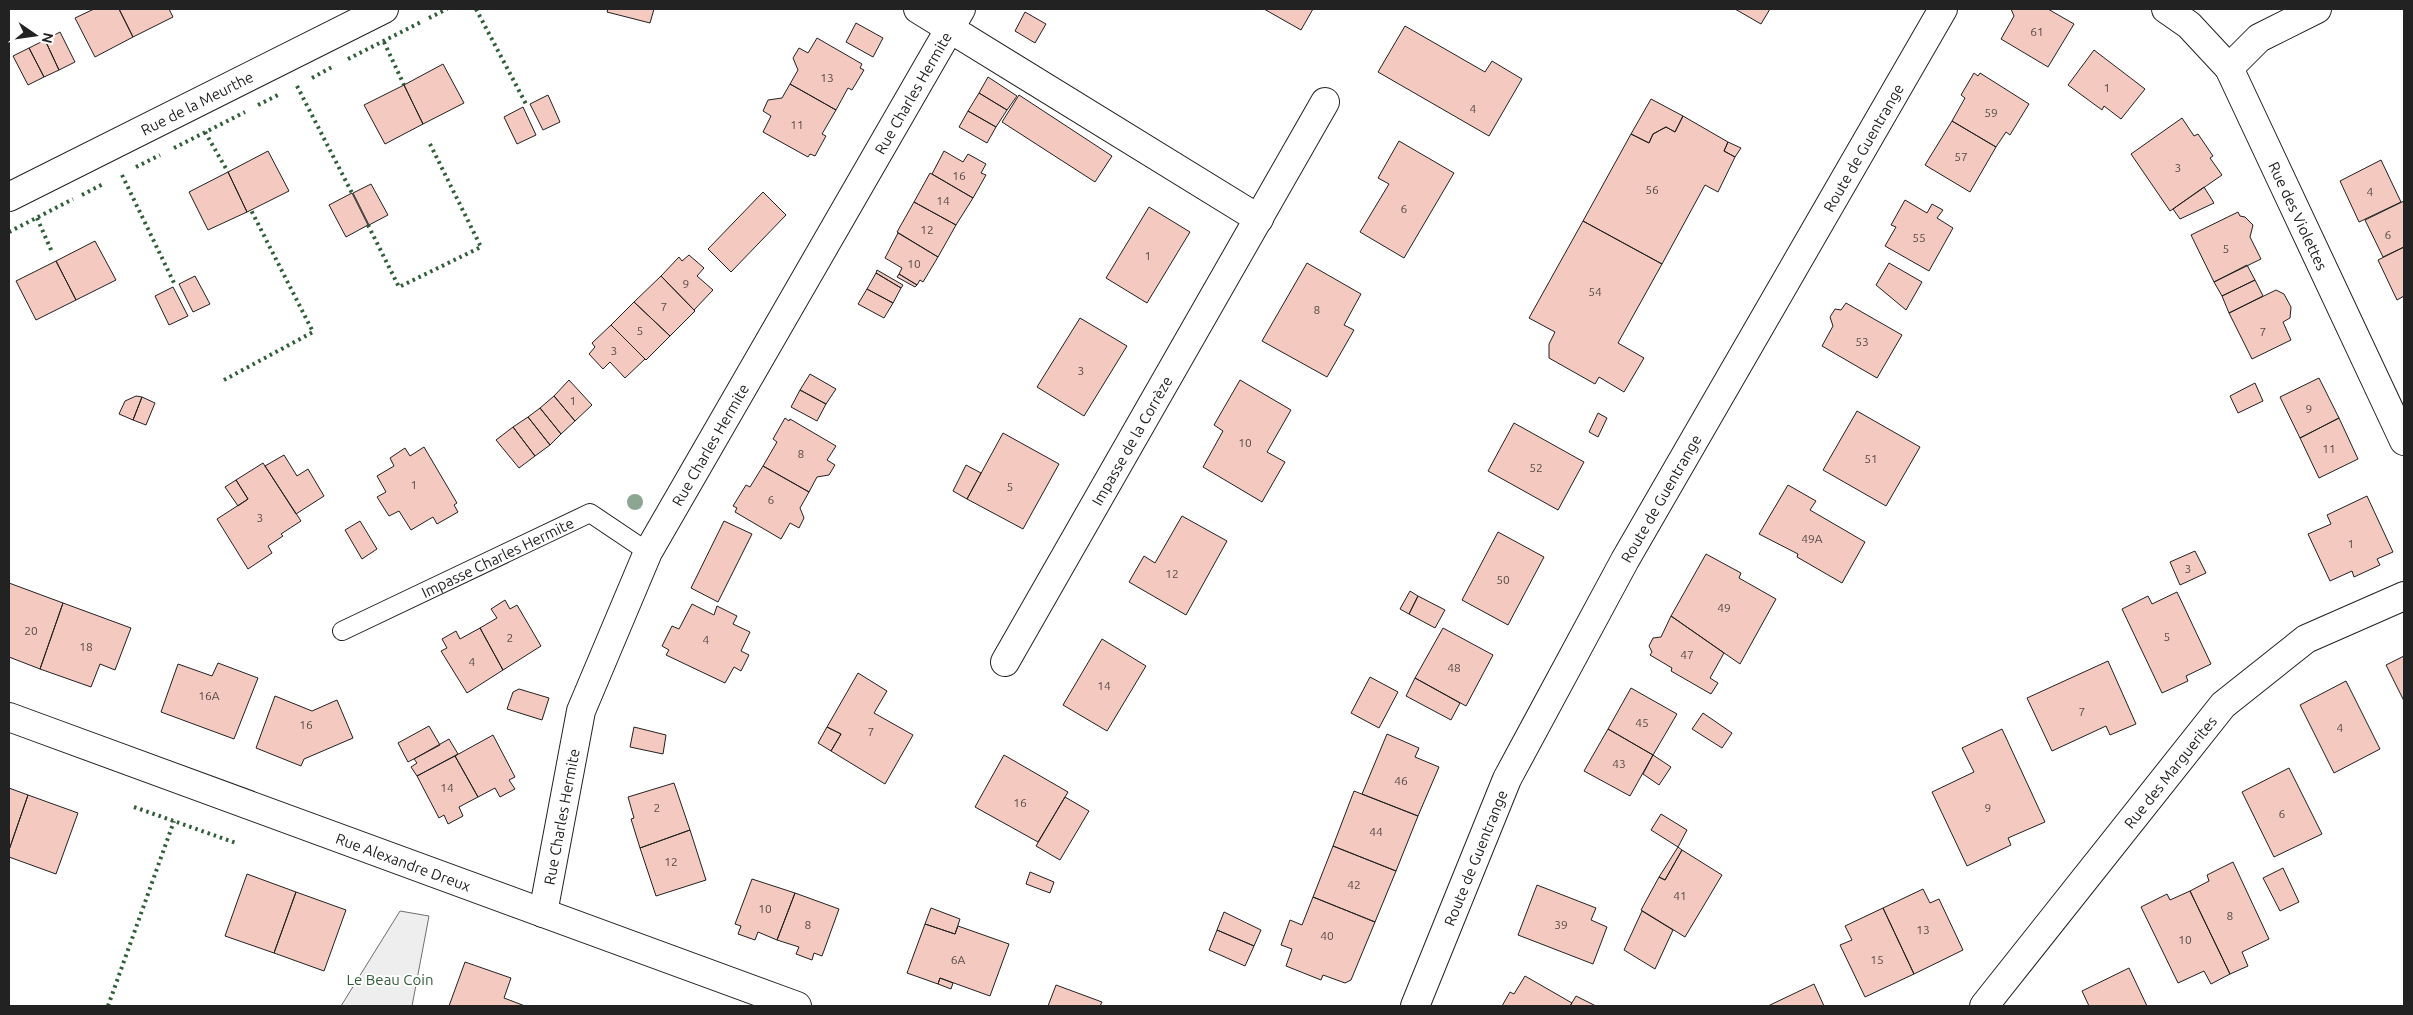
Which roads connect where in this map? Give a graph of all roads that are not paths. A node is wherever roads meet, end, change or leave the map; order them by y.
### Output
1 (384, 9) edge
2 (918, 9) edge
3 (1943, 9) edge
4 (2166, 9) edge
5 (2317, 9) edge
6 (956, 18) edge
7 (2229, 68) junction
8 (1325, 102) dead end
9 (9, 197) edge
10 (1258, 219) junction
11 (2404, 441) edge
12 (648, 552) junction
13 (2404, 596) edge
14 (342, 631) dead end
15 (1005, 662) dead end
16 (9, 717) edge
17 (543, 913) junction
18 (797, 1006) edge
19 (1415, 1006) edge
20 (1984, 1006) edge

1 - 9 street, Rue de la Meurthe
2 - 6 street
3 - 19 street, Route de Guentrange
4 - 7 street, Rue des Violettes
5 - 7 street
6 - 10 street
6 - 12 street, Rue Charles Hermite
7 - 11 street, Rue des Violettes
8 - 10 street, Impasse de la Corrèze
10 - 15 street, Impasse de la Corrèze
12 - 14 lane, Impasse Charles Hermite
12 - 17 street, Rue Charles Hermite
13 - 20 street, Rue des Marguerites
16 - 17 street, Rue Alexandre Dreux
17 - 18 street, Rue Alexandre Dreux

